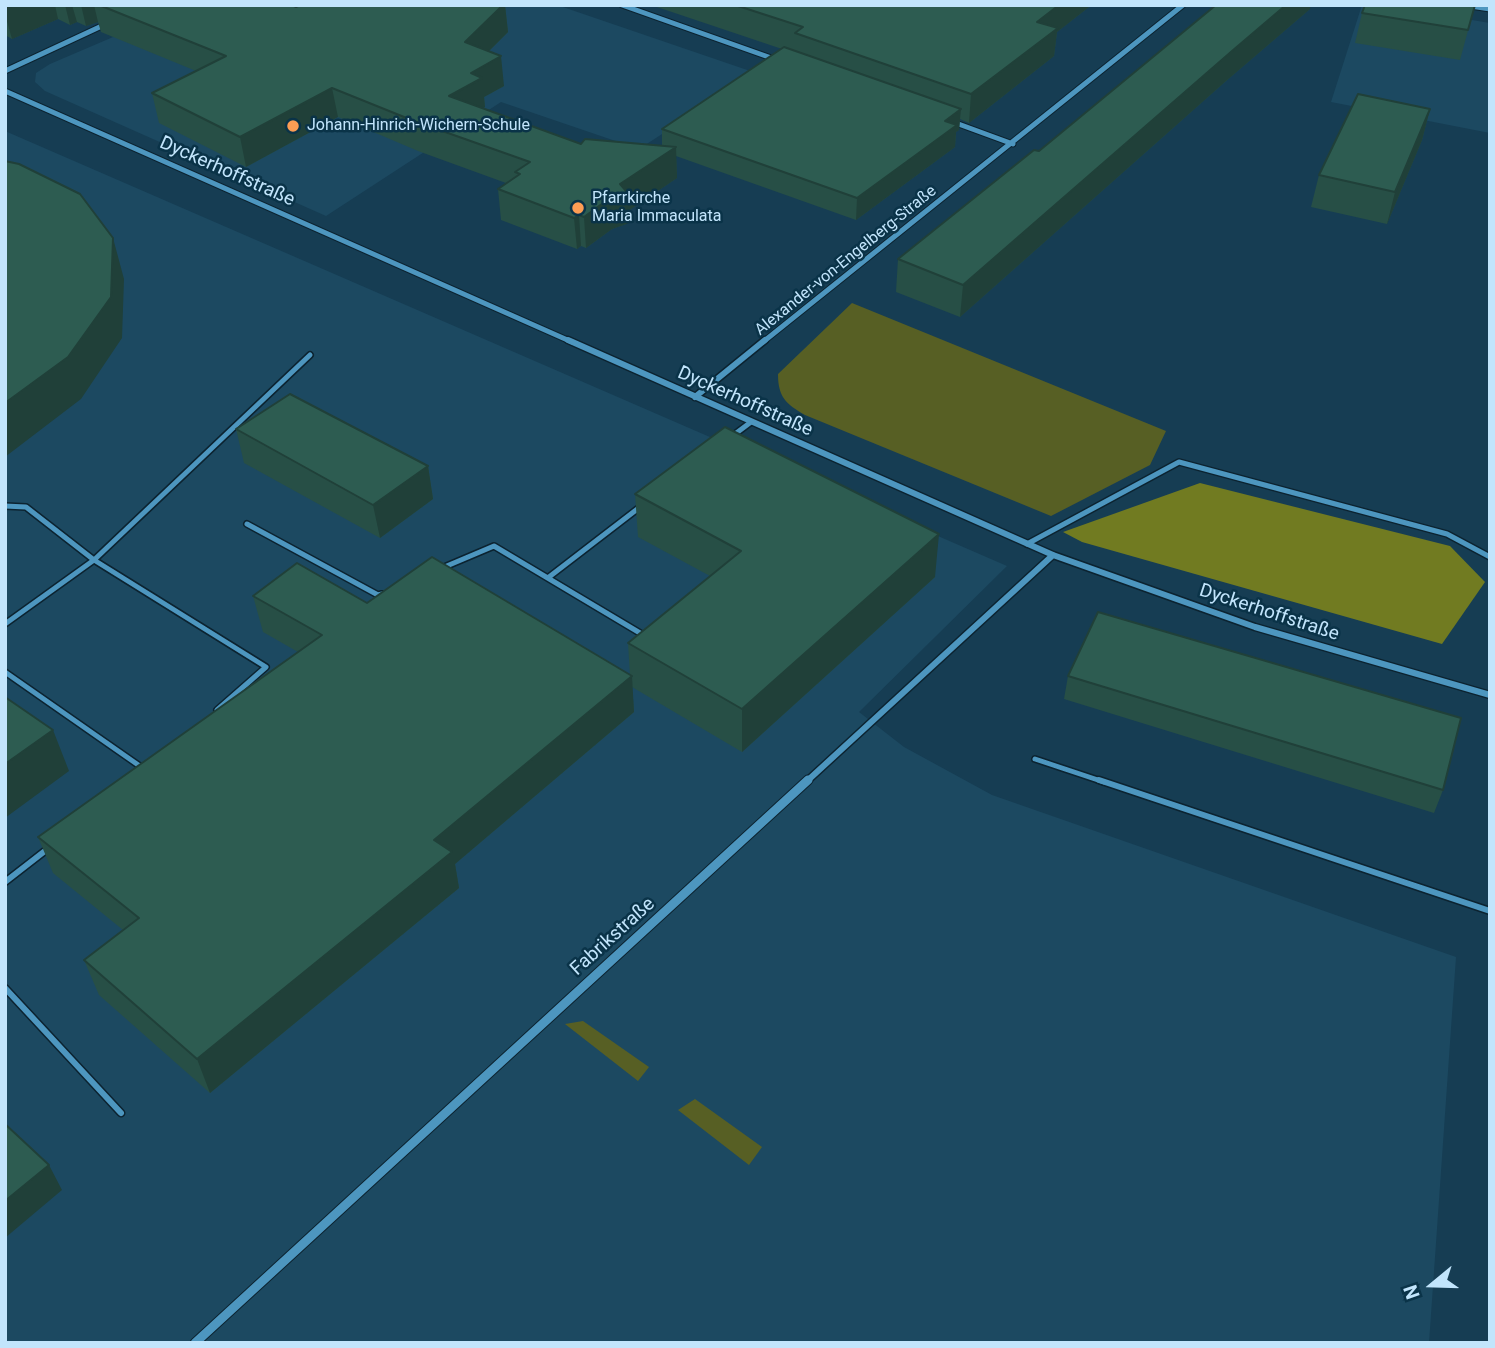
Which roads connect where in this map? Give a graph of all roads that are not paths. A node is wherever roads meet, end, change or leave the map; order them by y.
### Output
1 (622, 5) edge
2 (1183, 5) edge
3 (1464, 5) edge
4 (1490, 9) edge
5 (108, 23) edge
6 (788, 64) edge
7 (5, 71) edge
8 (5, 91) edge
9 (948, 120) edge
10 (1013, 144) junction
11 (310, 355) dead end
12 (695, 397) junction
13 (751, 422) junction
14 (729, 438) edge
15 (645, 503) edge
16 (5, 506) edge
17 (247, 524) dead end
18 (1027, 544) junction
19 (1053, 555) junction
20 (1490, 558) edge
21 (94, 560) junction
22 (429, 573) edge
23 (549, 577) junction
24 (391, 590) edge
25 (5, 624) edge
26 (654, 642) edge
27 (5, 673) edge
28 (1490, 695) edge
29 (207, 719) edge
30 (1035, 759) dead end
31 (157, 762) edge
32 (147, 771) junction
33 (136, 780) edge
34 (60, 839) edge
35 (5, 882) edge
36 (1490, 911) edge
37 (5, 988) edge
38 (121, 1113) dead end
39 (195, 1343) edge

1 - 6 street
2 - 10 street, Alexander-von-Engelberg-Straße
3 - 4 street
5 - 7 street
8 - 12 street, Dyckerhoffstraße
9 - 10 street
10 - 12 street, Alexander-von-Engelberg-Straße
11 - 21 lane
12 - 13 street, Dyckerhoffstraße
13 - 14 lane
13 - 18 street, Dyckerhoffstraße
15 - 23 lane
16 - 21 lane
17 - 24 lane
18 - 19 street, Dyckerhoffstraße
18 - 20 lane
19 - 28 street, Dyckerhoffstraße
19 - 39 street, Fabrikstraße
21 - 25 lane
21 - 29 lane
22 - 23 lane
23 - 26 lane
27 - 32 lane
30 - 36 lane
31 - 32 lane
32 - 33 lane
34 - 35 lane
37 - 38 lane

